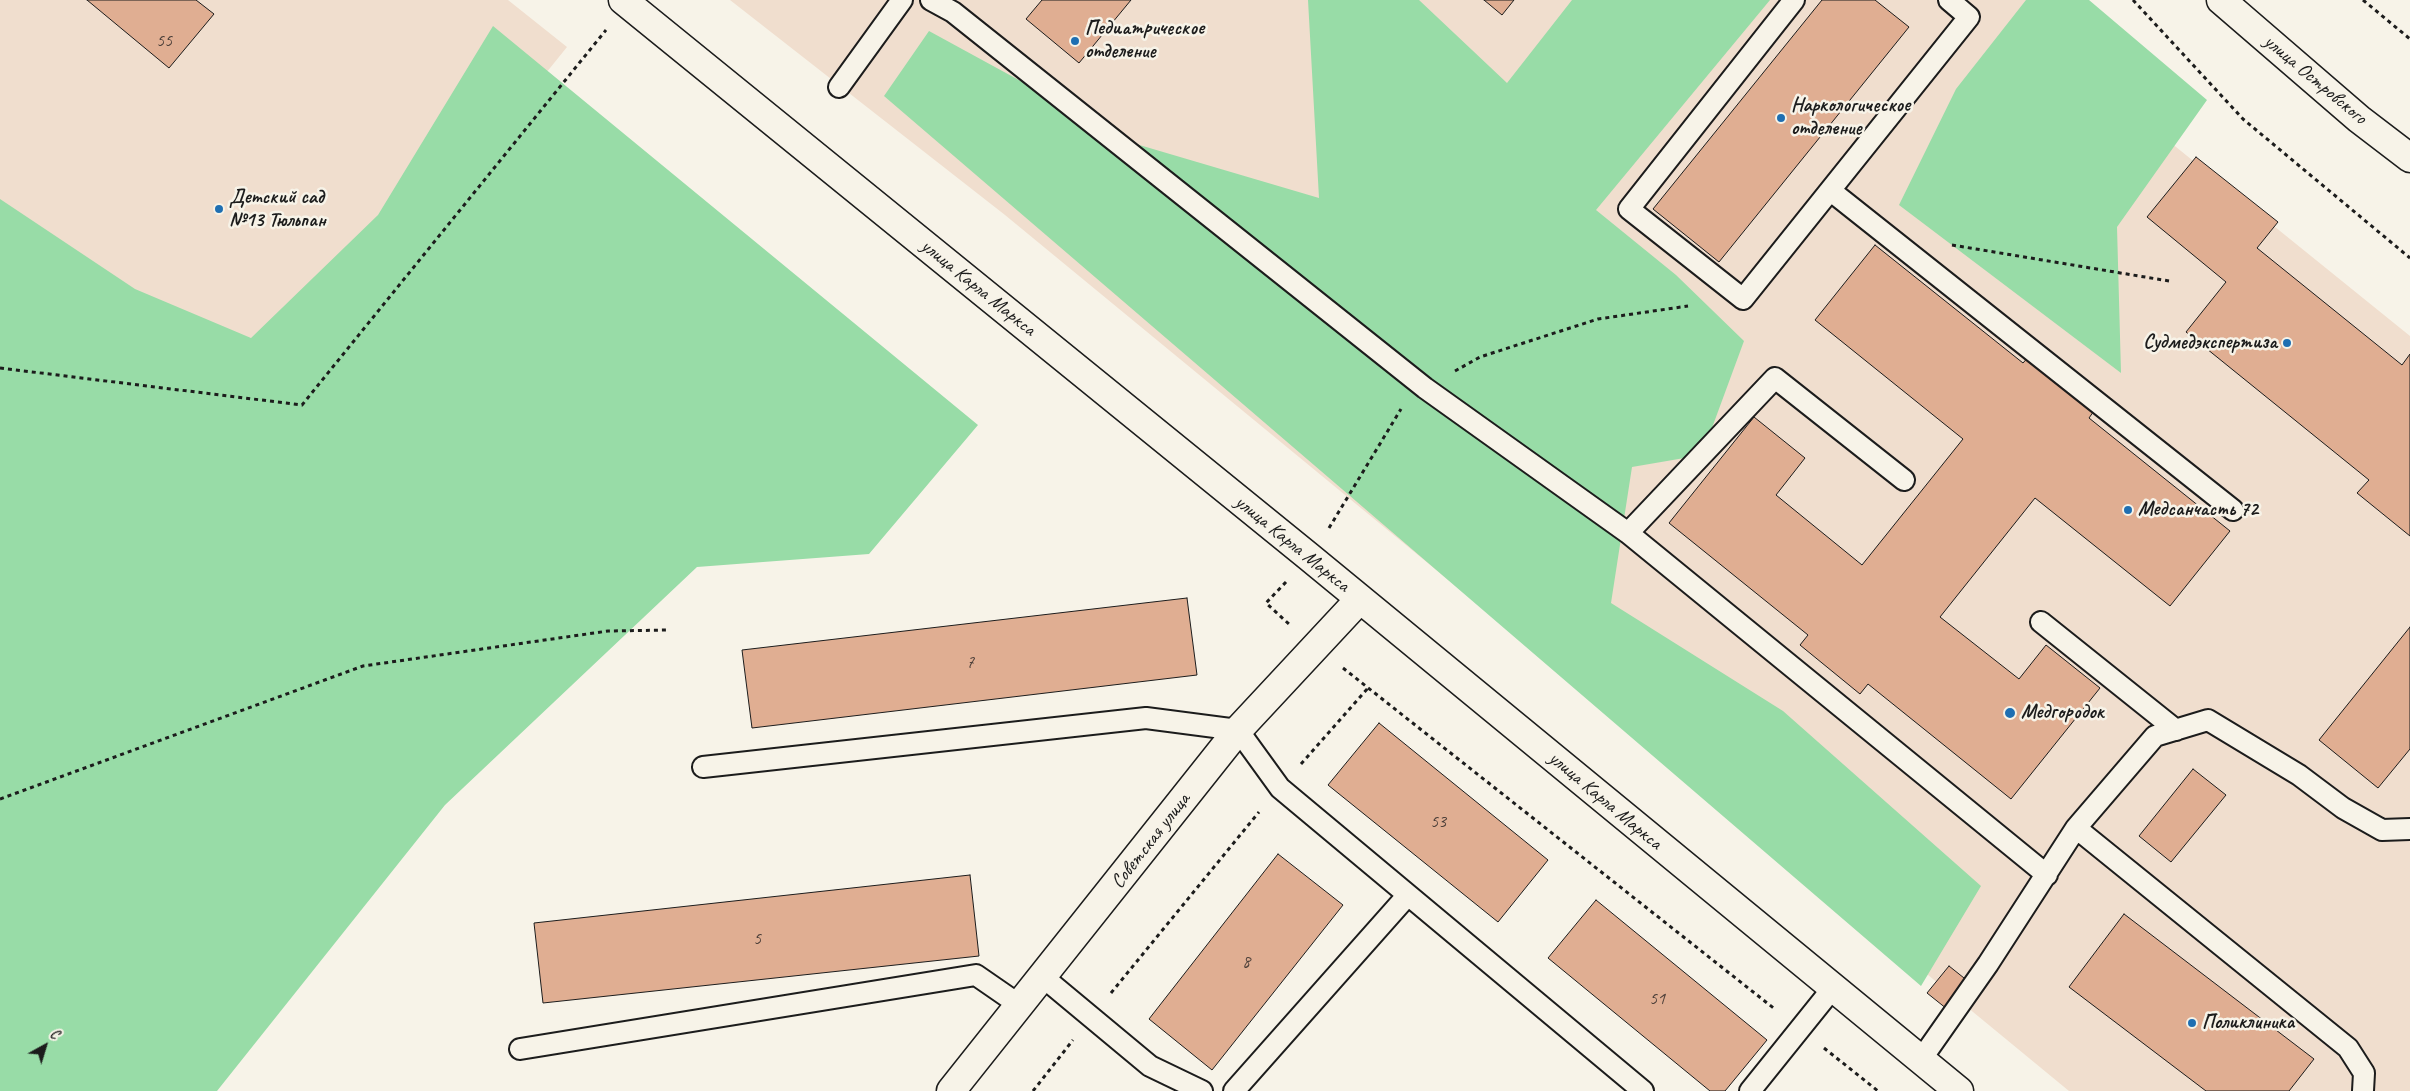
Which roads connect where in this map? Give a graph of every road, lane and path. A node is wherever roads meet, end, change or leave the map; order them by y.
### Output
1 (902, 0) edge
2 (931, 0) edge
3 (1794, 0) edge
4 (1949, 0) edge
5 (2133, 0) edge
6 (2221, 0) edge
7 (2363, 0) edge
8 (625, 1) edge
9 (958, 6) edge
10 (2410, 38) edge
11 (839, 87) dead end
12 (2410, 158) edge
13 (1831, 191) junction
14 (1945, 244) dead end
15 (2410, 258) edge
16 (2169, 280) dead end
17 (1688, 306) dead end
18 (0, 368) edge
19 (1425, 388) junction
20 (1904, 480) dead end
21 (2233, 510) dead end
22 (1628, 533) junction
23 (1308, 556) junction
24 (1360, 599) junction
25 (2041, 622) dead end
26 (669, 630) dead end
27 (1314, 646) junction
28 (1368, 688) junction
29 (1238, 730) junction
30 (2176, 730) junction
31 (703, 767) dead end
32 (1280, 788) junction
33 (0, 799) edge
34 (2076, 828) junction
35 (2410, 829) edge
36 (2047, 875) junction
37 (1407, 896) junction
38 (1043, 977) junction
39 (1832, 989) junction
40 (1018, 1004) junction
41 (1092, 1016) junction
42 (1800, 1029) junction
43 (520, 1050) dead end
44 (1920, 1061) junction
45 (951, 1091) edge
46 (1033, 1091) edge
47 (1202, 1091) edge
48 (1234, 1091) edge
49 (1643, 1091) edge
50 (1750, 1091) edge
51 (1878, 1091) edge
52 (1959, 1091) edge
53 (2363, 1091) edge

1 - 11 lane
2 - 9 lane
3 - 13 lane
4 - 13 lane
5 - 15 path
6 - 12 street, улица Островского
7 - 10 path
8 - 18 path
8 - 23 street, улица Карла Маркса
9 - 19 lane
13 - 21 lane
14 - 16 path
17 - 19 path
19 - 22 lane
19 - 23 path
20 - 22 lane
22 - 36 lane
23 - 24 street, улица Карла Маркса
23 - 27 path
24 - 27 street, Советская улица
24 - 39 street, улица Карла Маркса
25 - 30 lane
26 - 33 path
27 - 28 path
27 - 29 street, Советская улица
28 - 32 path
28 - 42 path
29 - 31 lane
29 - 32 lane
29 - 38 street, Советская улица
30 - 34 lane
30 - 35 lane
32 - 37 lane
32 - 41 path
34 - 36 lane
34 - 53 lane
36 - 44 lane
37 - 48 lane
37 - 49 lane
38 - 40 street, Советская улица
38 - 41 lane
39 - 42 lane
39 - 44 street, улица Карла Маркса
40 - 43 lane
40 - 45 street, Советская улица
41 - 46 path
41 - 47 lane
42 - 50 lane
42 - 51 path
44 - 52 street, улица Карла Маркса

